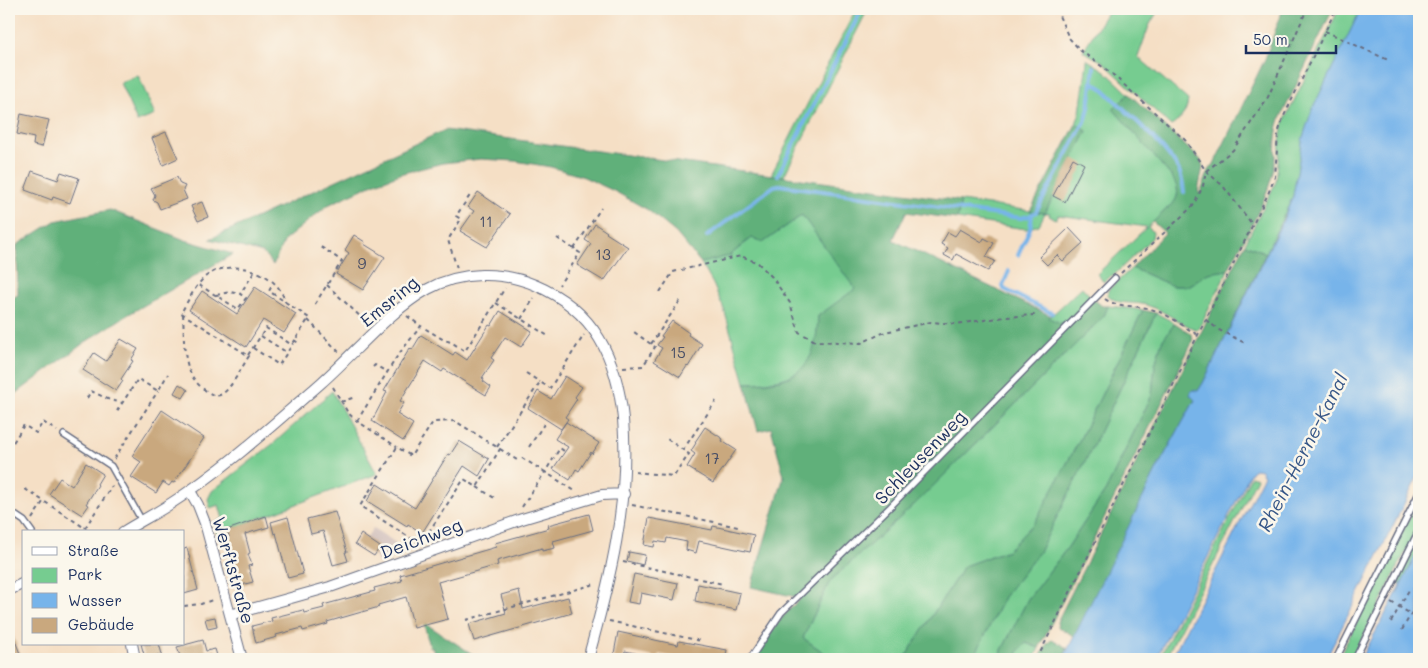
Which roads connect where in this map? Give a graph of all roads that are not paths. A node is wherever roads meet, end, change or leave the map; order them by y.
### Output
1 (1115, 278) road end
2 (64, 435) road end
3 (190, 491) junction
4 (1419, 493) edge
5 (623, 499) junction
6 (9, 511) edge
7 (142, 520) junction
8 (31, 530) edge
9 (126, 530) edge
10 (1419, 530) edge
11 (22, 584) edge
12 (9, 590) edge
13 (230, 615) junction
14 (132, 646) edge
15 (135, 659) edge
16 (242, 659) edge
17 (588, 659) edge
18 (750, 659) edge
19 (1336, 659) edge
20 (1355, 659) edge

1 - 18 lane, Schleusenweg
2 - 7 lane
3 - 5 street, Emsring
3 - 7 street, Emsring
3 - 13 street, Werftstraße
4 - 19 lane
5 - 13 street, Deichweg
5 - 17 street, Emsring
6 - 8 lane
7 - 9 street, Emsring
10 - 20 lane
11 - 12 street
13 - 16 street, Werftstraße
14 - 15 street

